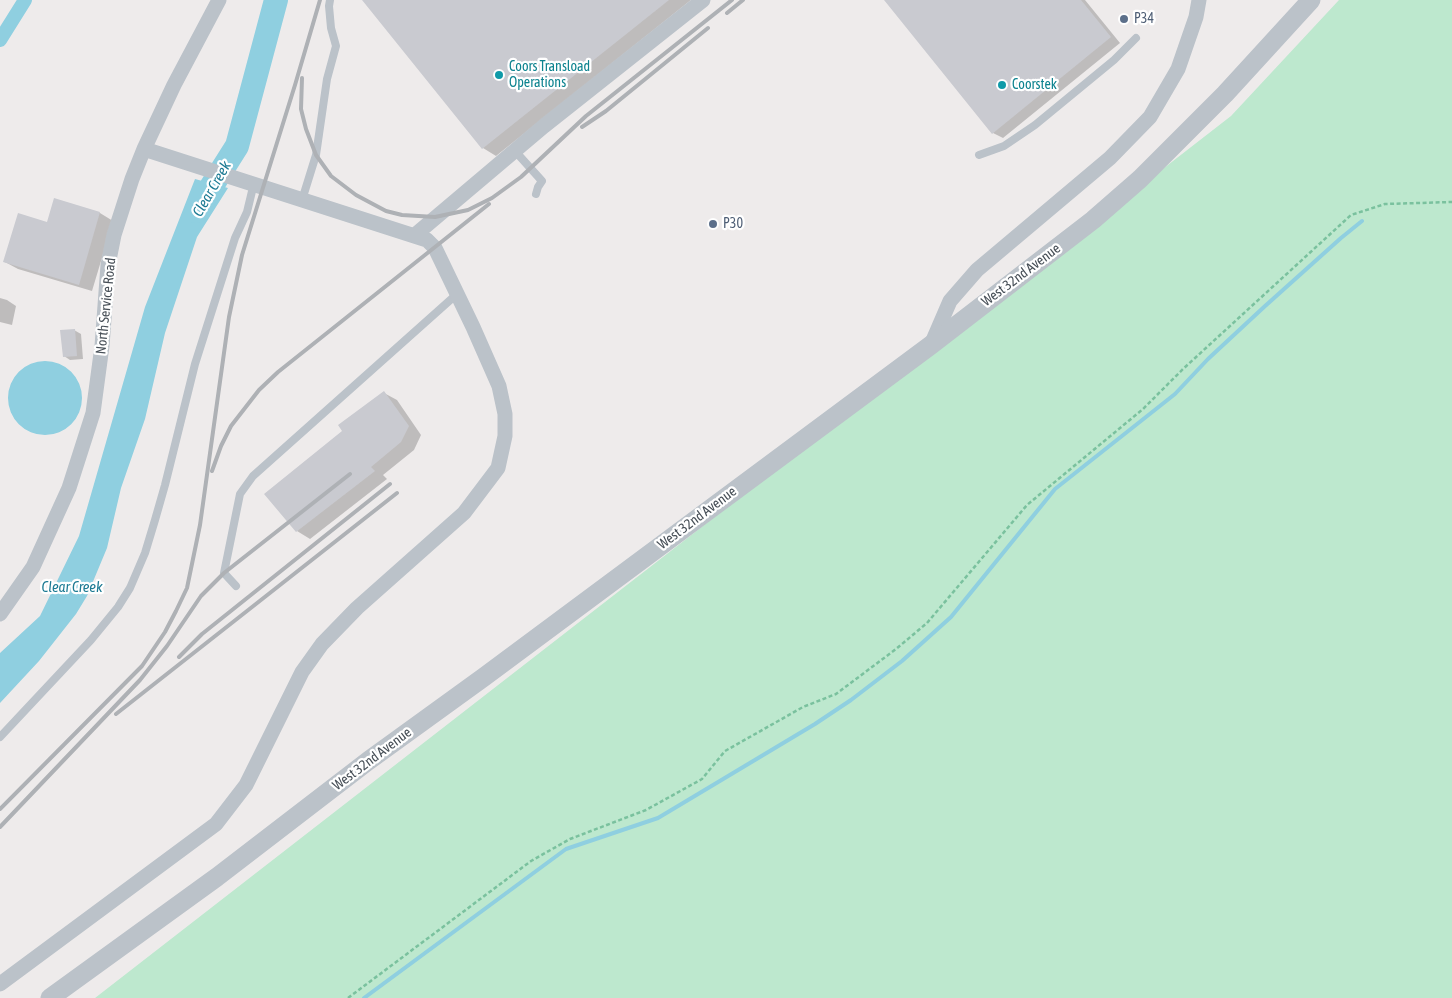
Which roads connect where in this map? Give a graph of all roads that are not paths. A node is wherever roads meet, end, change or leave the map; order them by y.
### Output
1 (220, 0) edge
2 (330, 0) edge
3 (703, 0) edge
4 (1199, 0) edge
5 (1311, 0) edge
6 (1136, 38) dead end
7 (144, 149) junction
8 (515, 151) junction
9 (979, 155) dead end
10 (248, 181) junction
11 (536, 194) dead end
12 (302, 200) junction
13 (415, 235) junction
14 (457, 294) junction
15 (931, 345) junction
16 (236, 586) dead end
17 (0, 614) edge
18 (0, 737) edge
19 (0, 984) edge
20 (50, 998) edge

1 - 7 street, North Service Road
2 - 12 lane
3 - 8 street
4 - 15 street
5 - 15 street, West 32nd Avenue
6 - 9 lane
7 - 10 street
7 - 17 street, North Service Road
8 - 11 lane
8 - 13 street
10 - 12 street
10 - 18 lane
12 - 13 street
13 - 14 street
14 - 16 lane
14 - 19 street
15 - 20 street, West 32nd Avenue

